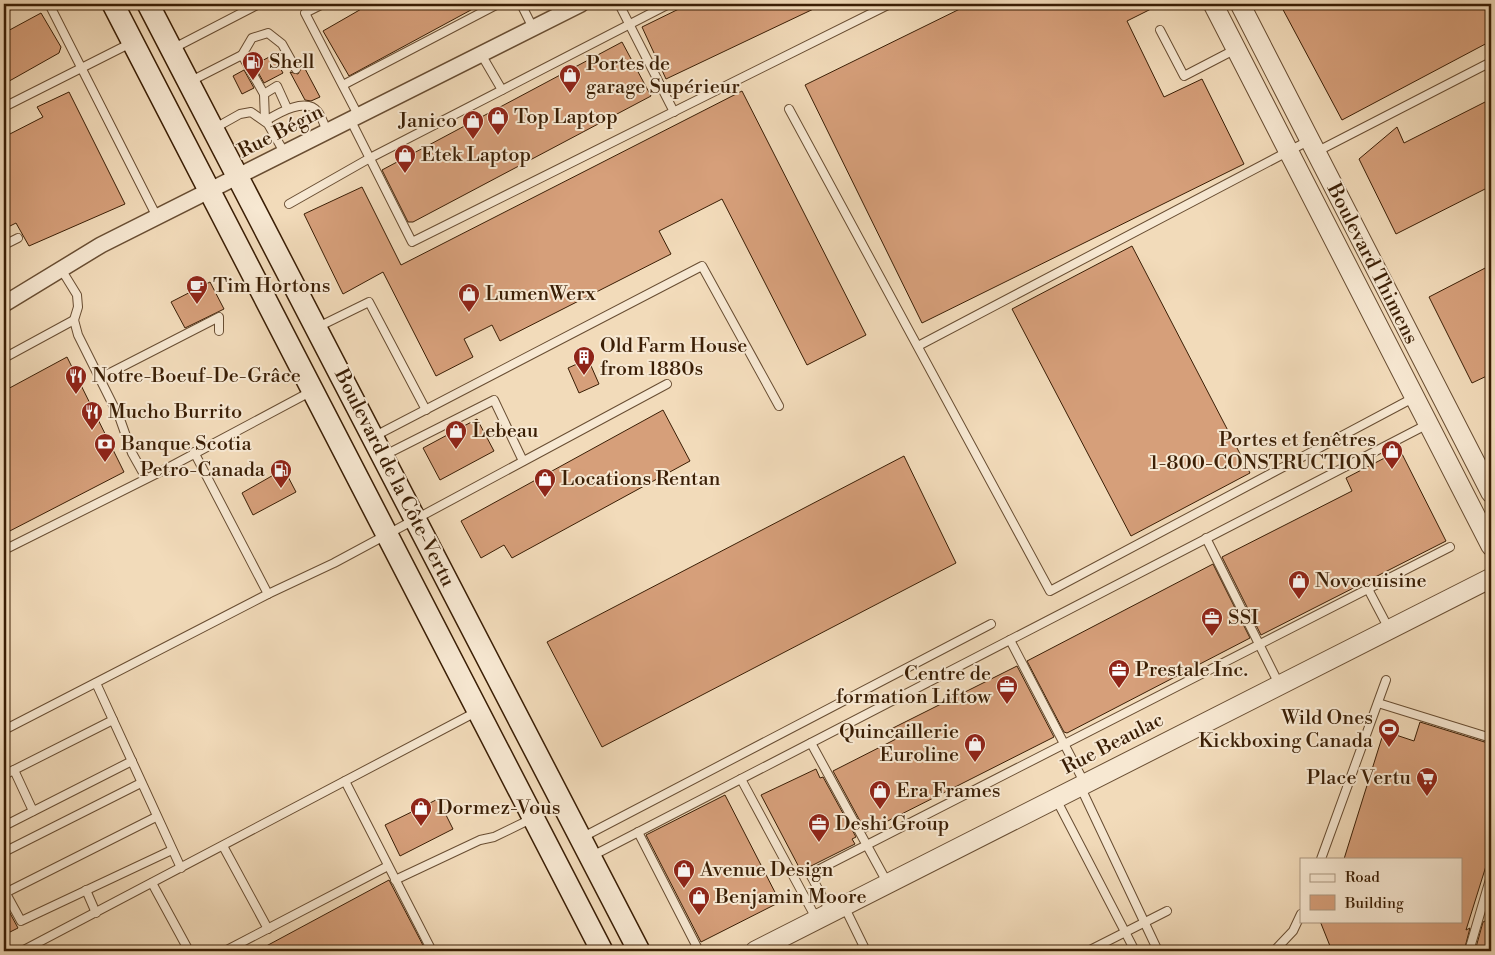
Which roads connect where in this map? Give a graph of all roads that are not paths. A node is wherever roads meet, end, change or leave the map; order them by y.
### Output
1 (18, 4) edge
2 (49, 4) edge
3 (113, 4) edge
4 (148, 4) edge
5 (259, 4) edge
6 (323, 4) edge
7 (498, 4) edge
8 (520, 4) edge
9 (581, 4) edge
10 (619, 4) edge
11 (669, 4) edge
12 (890, 4) edge
13 (1213, 4) edge
14 (1240, 4) edge
15 (4, 6) edge
16 (630, 24) junction
17 (533, 28) junction
18 (1160, 30) dead end
19 (1258, 38) junction
20 (133, 42) junction
21 (172, 49) junction
22 (1236, 49) junction
23 (481, 54) junction
24 (242, 55) junction
25 (1491, 62) edge
26 (82, 67) junction
27 (296, 69) dead end
28 (189, 82) junction
29 (343, 85) junction
30 (502, 90) junction
31 (264, 94) junction
32 (313, 100) dead end
33 (4, 107) edge
34 (286, 108) junction
35 (789, 109) dead end
36 (318, 112) junction
37 (674, 112) junction
38 (354, 117) junction
39 (265, 121) junction
40 (213, 129) junction
41 (327, 131) junction
42 (1313, 146) junction
43 (1288, 151) junction
44 (284, 152) junction
45 (370, 158) junction
46 (238, 176) junction
47 (209, 191) junction
48 (289, 204) dead end
49 (156, 217) junction
50 (18, 238) dead end
51 (4, 246) edge
52 (61, 269) junction
53 (4, 304) edge
54 (74, 320) junction
55 (316, 327) junction
56 (219, 331) dead end
57 (918, 346) junction
58 (4, 358) edge
59 (100, 378) junction
60 (667, 384) dead end
61 (312, 391) junction
62 (1415, 397) junction
63 (779, 406) dead end
64 (426, 410) junction
65 (1428, 424) junction
66 (373, 437) junction
67 (194, 452) junction
68 (383, 456) junction
69 (523, 461) junction
70 (146, 478) junction
71 (1491, 493) edge
72 (415, 518) junction
73 (386, 534) junction
74 (1206, 538) junction
75 (1491, 546) edge
76 (1450, 547) dead end
77 (4, 550) edge
78 (1491, 578) edge
79 (1368, 589) junction
80 (268, 594) junction
81 (991, 624) dead end
82 (1389, 630) junction
83 (1010, 640) junction
84 (1260, 644) junction
85 (1386, 680) dead end
86 (96, 683) junction
87 (1280, 685) junction
88 (1378, 703) junction
89 (478, 711) junction
90 (112, 720) junction
91 (4, 730) edge
92 (1491, 738) edge
93 (811, 743) junction
94 (1064, 744) junction
95 (132, 761) junction
96 (14, 770) junction
97 (4, 775) edge
98 (741, 779) junction
99 (345, 781) junction
100 (141, 783) junction
101 (1083, 785) junction
102 (1056, 799) junction
103 (33, 811) junction
104 (156, 817) junction
105 (533, 818) junction
106 (4, 826) edge
107 (638, 832) junction
108 (866, 845) junction
109 (223, 846) junction
110 (586, 848) junction
111 (172, 850) junction
112 (4, 852) edge
113 (1321, 858) edge
114 (388, 866) junction
115 (181, 868) junction
116 (1491, 876) edge
117 (395, 880) junction
118 (152, 883) junction
119 (888, 884) junction
120 (86, 890) junction
121 (4, 891) edge
122 (1167, 911) dead end
123 (96, 913) junction
124 (830, 913) junction
125 (1300, 916) edge
126 (1144, 923) junction
127 (268, 929) junction
128 (1125, 932) junction
129 (22, 951) edge
130 (188, 951) edge
131 (225, 951) edge
132 (432, 951) edge
133 (602, 951) edge
134 (640, 951) edge
135 (699, 951) edge
136 (755, 951) edge
137 (866, 951) edge
138 (1088, 951) edge
139 (1134, 951) edge
140 (1158, 951) edge
141 (1274, 951) edge
142 (1469, 951) edge

1 - 15 lane
2 - 26 lane
3 - 20 main road, Boulevard de la Côte-Vertu
4 - 21 main road, Boulevard de la Côte-Vertu
5 - 21 lane
6 - 29 lane
7 - 29 lane
8 - 17 lane
9 - 17 street, Rue Bégin
10 - 16 lane
11 - 16 lane
12 - 37 lane
13 - 22 street, Boulevard Thimens
14 - 19 street, Boulevard Thimens
16 - 30 lane
16 - 37 lane
17 - 23 street, Rue Bégin
18 - 22 lane
19 - 22 street
19 - 42 street, Boulevard Thimens
20 - 26 lane
20 - 47 main road, Boulevard de la Côte-Vertu
21 - 28 main road, Boulevard de la Côte-Vertu
22 - 43 street, Boulevard Thimens
23 - 30 lane
23 - 38 street, Rue Bégin
24 - 27 lane
24 - 28 lane
24 - 31 lane
25 - 42 lane
26 - 33 lane
26 - 49 lane
28 - 40 main road, Boulevard de la Côte-Vertu
29 - 38 lane
30 - 45 lane
31 - 34 lane
31 - 39 lane
32 - 36 lane
34 - 36 lane
34 - 39 lane
35 - 57 lane
36 - 41 lane
37 - 45 lane
38 - 41 street, Rue Bégin
38 - 45 lane
39 - 40 lane
39 - 44 lane
40 - 46 main road, Boulevard de la Côte-Vertu
41 - 44 street, Rue Bégin
42 - 43 lane
42 - 71 street, Boulevard Thimens
43 - 57 lane
43 - 62 street, Boulevard Thimens
44 - 46 street, Rue Bégin
45 - 48 lane
46 - 47 street, Rue Bégin
46 - 55 main road, Boulevard de la Côte-Vertu
47 - 49 street, Rue Bégin
47 - 61 main road, Boulevard de la Côte-Vertu
49 - 52 street, Rue Bégin
50 - 51 lane
52 - 53 street, Rue Bégin
52 - 54 lane
54 - 58 lane
54 - 59 lane
55 - 64 lane
55 - 66 main road, Boulevard de la Côte-Vertu
56 - 59 lane
57 - 62 lane
59 - 70 lane
60 - 69 lane
61 - 67 lane
61 - 73 main road, Boulevard de la Côte-Vertu
62 - 65 street, Boulevard Thimens
63 - 64 lane
64 - 66 lane
65 - 74 lane
65 - 75 street, Boulevard Thimens
66 - 68 main road, Boulevard de la Côte-Vertu
67 - 70 lane
67 - 80 lane
68 - 69 lane
68 - 72 main road, Boulevard de la Côte-Vertu
69 - 72 lane
70 - 77 lane
72 - 73 lane
72 - 110 main road, Boulevard de la Côte-Vertu
73 - 80 lane
73 - 89 main road, Boulevard de la Côte-Vertu
74 - 83 lane
74 - 84 lane
76 - 79 lane
78 - 82 street, Rue Beaulac
79 - 82 lane
79 - 84 lane
80 - 86 lane
81 - 110 lane
82 - 87 street, Rue Beaulac
83 - 93 lane
83 - 94 lane
84 - 87 lane
84 - 94 lane
85 - 88 lane
86 - 90 lane
86 - 91 lane
87 - 101 street, Rue Beaulac
88 - 92 lane
88 - 113 lane
89 - 99 lane
89 - 105 main road, Boulevard de la Côte-Vertu
90 - 95 lane
90 - 96 lane
93 - 98 lane
93 - 108 lane
94 - 101 lane
94 - 108 lane
95 - 100 lane
95 - 103 lane
96 - 97 lane
96 - 103 lane
98 - 107 lane
98 - 124 lane
99 - 109 lane
99 - 114 lane
100 - 104 lane
100 - 112 lane
101 - 102 street, Rue Beaulac
101 - 126 lane
102 - 119 street, Rue Beaulac
102 - 128 lane
103 - 106 lane
104 - 111 lane
104 - 121 lane
105 - 117 lane
105 - 133 main road, Boulevard de la Côte-Vertu
107 - 110 lane
107 - 135 lane
108 - 119 lane
108 - 124 lane
109 - 115 lane
109 - 127 lane
110 - 134 main road, Boulevard de la Côte-Vertu
111 - 115 lane
111 - 120 lane
114 - 117 lane
114 - 127 lane
115 - 118 lane
116 - 142 lane
117 - 132 lane
118 - 123 lane
118 - 130 lane
119 - 124 street, Rue Beaulac
120 - 121 lane
120 - 123 lane
122 - 126 lane
123 - 129 lane
124 - 136 street, Rue Beaulac
124 - 137 lane
125 - 141 lane
126 - 128 lane
126 - 140 lane
127 - 131 lane
128 - 138 lane
128 - 139 lane

